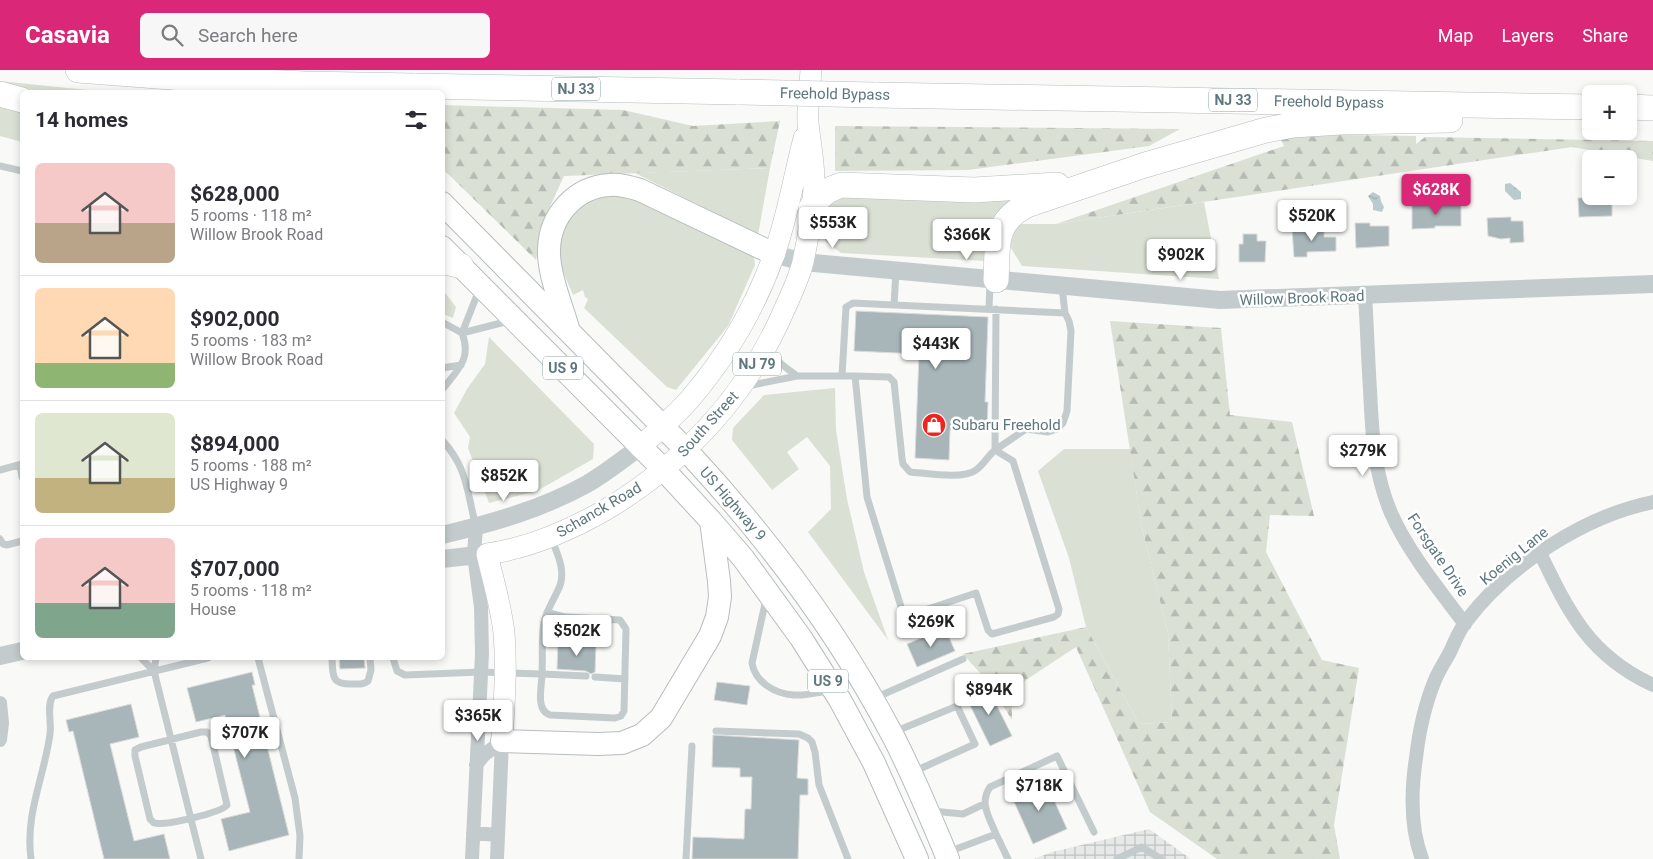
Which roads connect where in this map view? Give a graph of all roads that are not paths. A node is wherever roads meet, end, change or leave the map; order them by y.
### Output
1 (78, 70) edge
2 (272, 70) edge
3 (312, 70) edge
4 (810, 70) edge
5 (290, 90) edge
6 (332, 90) edge
7 (0, 94) edge
8 (20, 99) edge
9 (1582, 107) edge
10 (1582, 118) edge
11 (808, 120) junction
12 (0, 166) edge
13 (20, 171) edge
14 (1109, 177) junction
15 (445, 207) edge
16 (812, 208) junction
17 (445, 252) edge
18 (774, 254) junction
19 (803, 262) junction
20 (452, 264) edge
21 (896, 271) junction
22 (993, 280) junction
23 (1653, 284) edge
24 (481, 285) junction
25 (1062, 286) junction
26 (1365, 295) junction
27 (894, 305) junction
28 (992, 309) junction
29 (1065, 313) junction
30 (516, 320) junction
31 (445, 324) edge
32 (569, 331) junction
33 (462, 333) junction
34 (770, 341) junction
35 (461, 365) junction
36 (445, 368) edge
37 (797, 376) junction
38 (842, 376) junction
39 (855, 376) junction
40 (445, 386) edge
41 (741, 387) junction
42 (662, 426) junction
43 (445, 443) edge
44 (640, 446) junction
45 (686, 450) junction
46 (995, 450) junction
47 (20, 465) edge
48 (0, 470) edge
49 (664, 470) junction
50 (1653, 502) edge
51 (712, 521) junction
52 (476, 527) junction
53 (445, 535) edge
54 (551, 537) junction
55 (0, 539) edge
56 (20, 542) edge
57 (1540, 553) junction
58 (480, 554) junction
59 (445, 559) edge
60 (768, 591) junction
61 (547, 612) junction
62 (1465, 624) junction
63 (20, 651) edge
64 (0, 656) edge
65 (963, 659) dead end
66 (143, 660) edge
67 (156, 660) edge
68 (200, 660) edge
69 (259, 660) edge
70 (332, 660) edge
71 (370, 660) edge
72 (393, 660) edge
73 (154, 671) junction
74 (481, 672) junction
75 (506, 672) junction
76 (542, 674) junction
77 (586, 676) dead end
78 (595, 677) dead end
79 (624, 679) junction
80 (1653, 685) edge
81 (834, 690) junction
82 (872, 699) junction
83 (0, 702) edge
84 (716, 731) dead end
85 (891, 733) junction
86 (0, 740) edge
87 (171, 740) junction
88 (502, 741) junction
89 (692, 746) dead end
90 (476, 765) junction
91 (911, 773) junction
92 (984, 804) junction
93 (927, 810) junction
94 (190, 817) junction
95 (1094, 832) dead end
96 (473, 833) junction
97 (996, 834) junction
98 (498, 835) junction
99 (946, 856) edge
100 (31, 859) edge
101 (201, 859) edge
102 (299, 859) edge
103 (472, 859) edge
104 (497, 859) edge
105 (686, 859) edge
106 (848, 859) edge
107 (917, 859) edge
108 (1008, 859) edge
109 (1117, 859) edge
110 (1161, 859) edge
111 (1422, 859) edge

1 - 9 highway, Freehold Bypass / NJ 33, bridge
2 - 5 highway
3 - 6 highway
4 - 11 main road, South Street / NJ 79
7 - 8 highway
10 - 14 highway
11 - 16 main road, South Street / NJ 79
11 - 18 main road, South Street / NJ 79
12 - 13 lane
14 - 16 highway
14 - 22 highway
15 - 32 highway, US Highway 9 / US 9
16 - 19 main road, South Street / NJ 79
17 - 20 highway, US Highway 9 / US 9
18 - 19 street, Willow Brook Road
18 - 32 highway
18 - 42 main road, South Street / NJ 79
19 - 21 street, Willow Brook Road
19 - 34 main road, South Street / NJ 79
20 - 24 highway, US Highway 9 / US 9
21 - 22 street, Willow Brook Road
21 - 27 lane
22 - 25 street, Willow Brook Road
22 - 28 lane
23 - 26 street, Willow Brook Road
24 - 30 highway, US Highway 9 / US 9
24 - 33 lane
25 - 26 street, Willow Brook Road
25 - 29 lane
26 - 62 street, Forsgate Drive
27 - 28 lane
27 - 38 lane
28 - 29 lane
28 - 46 lane
29 - 46 lane
30 - 33 lane
30 - 44 highway, US Highway 9 / US 9
31 - 33 lane
32 - 42 highway, US Highway 9 / US 9
33 - 35 lane
34 - 37 lane
34 - 41 main road, South Street / NJ 79
35 - 36 lane
35 - 40 lane
37 - 38 lane
37 - 41 lane
38 - 39 lane
39 - 46 lane
39 - 46 lane
41 - 45 main road, South Street / NJ 79
42 - 44 main road, South Street / NJ 79
42 - 45 highway, US Highway 9 / US 9
43 - 52 lane
44 - 49 highway, US Highway 9 / US 9
44 - 52 street, Schanck Road
45 - 49 main road, South Street / NJ 79
45 - 82 highway, US Highway 9 / US 9
47 - 48 lane
49 - 51 highway, US Highway 9 / US 9
49 - 54 main road, Schanck Road
50 - 57 street, Koenig Lane
51 - 60 highway, US Highway 9 / US 9
51 - 88 highway
52 - 53 street, Schanck Road
52 - 58 street
54 - 58 main road, Schanck Road
54 - 61 lane
55 - 56 lane
57 - 62 street, Koenig Lane
57 - 80 street
58 - 59 street, Schanck Road
58 - 74 street
58 - 75 main road
60 - 81 highway, US Highway 9 / US 9
60 - 81 lane
61 - 76 lane
61 - 79 lane
62 - 111 street, Koenig Lane
63 - 64 street
65 - 82 lane
66 - 73 lane
67 - 73 lane
68 - 73 lane
69 - 102 lane
70 - 71 lane
72 - 74 lane
73 - 87 lane
73 - 100 lane
74 - 75 lane
74 - 90 street
75 - 76 lane
75 - 88 main road
76 - 77 lane
76 - 79 lane
78 - 79 lane
81 - 107 highway, US Highway 9 / US 9
82 - 85 highway, US Highway 9 / US 9
83 - 86 street
84 - 106 lane
85 - 91 highway, US Highway 9 / US 9
85 - 91 lane
87 - 94 lane
87 - 94 lane
87 - 94 lane
88 - 90 street
88 - 98 street
89 - 105 lane
90 - 96 street
91 - 93 highway, US Highway 9 / US 9
92 - 93 lane
92 - 95 lane
92 - 97 lane
93 - 99 highway, US Highway 9 / US 9
94 - 101 lane
96 - 98 street
96 - 103 street
97 - 99 lane
97 - 108 lane
98 - 104 street
109 - 110 lane

